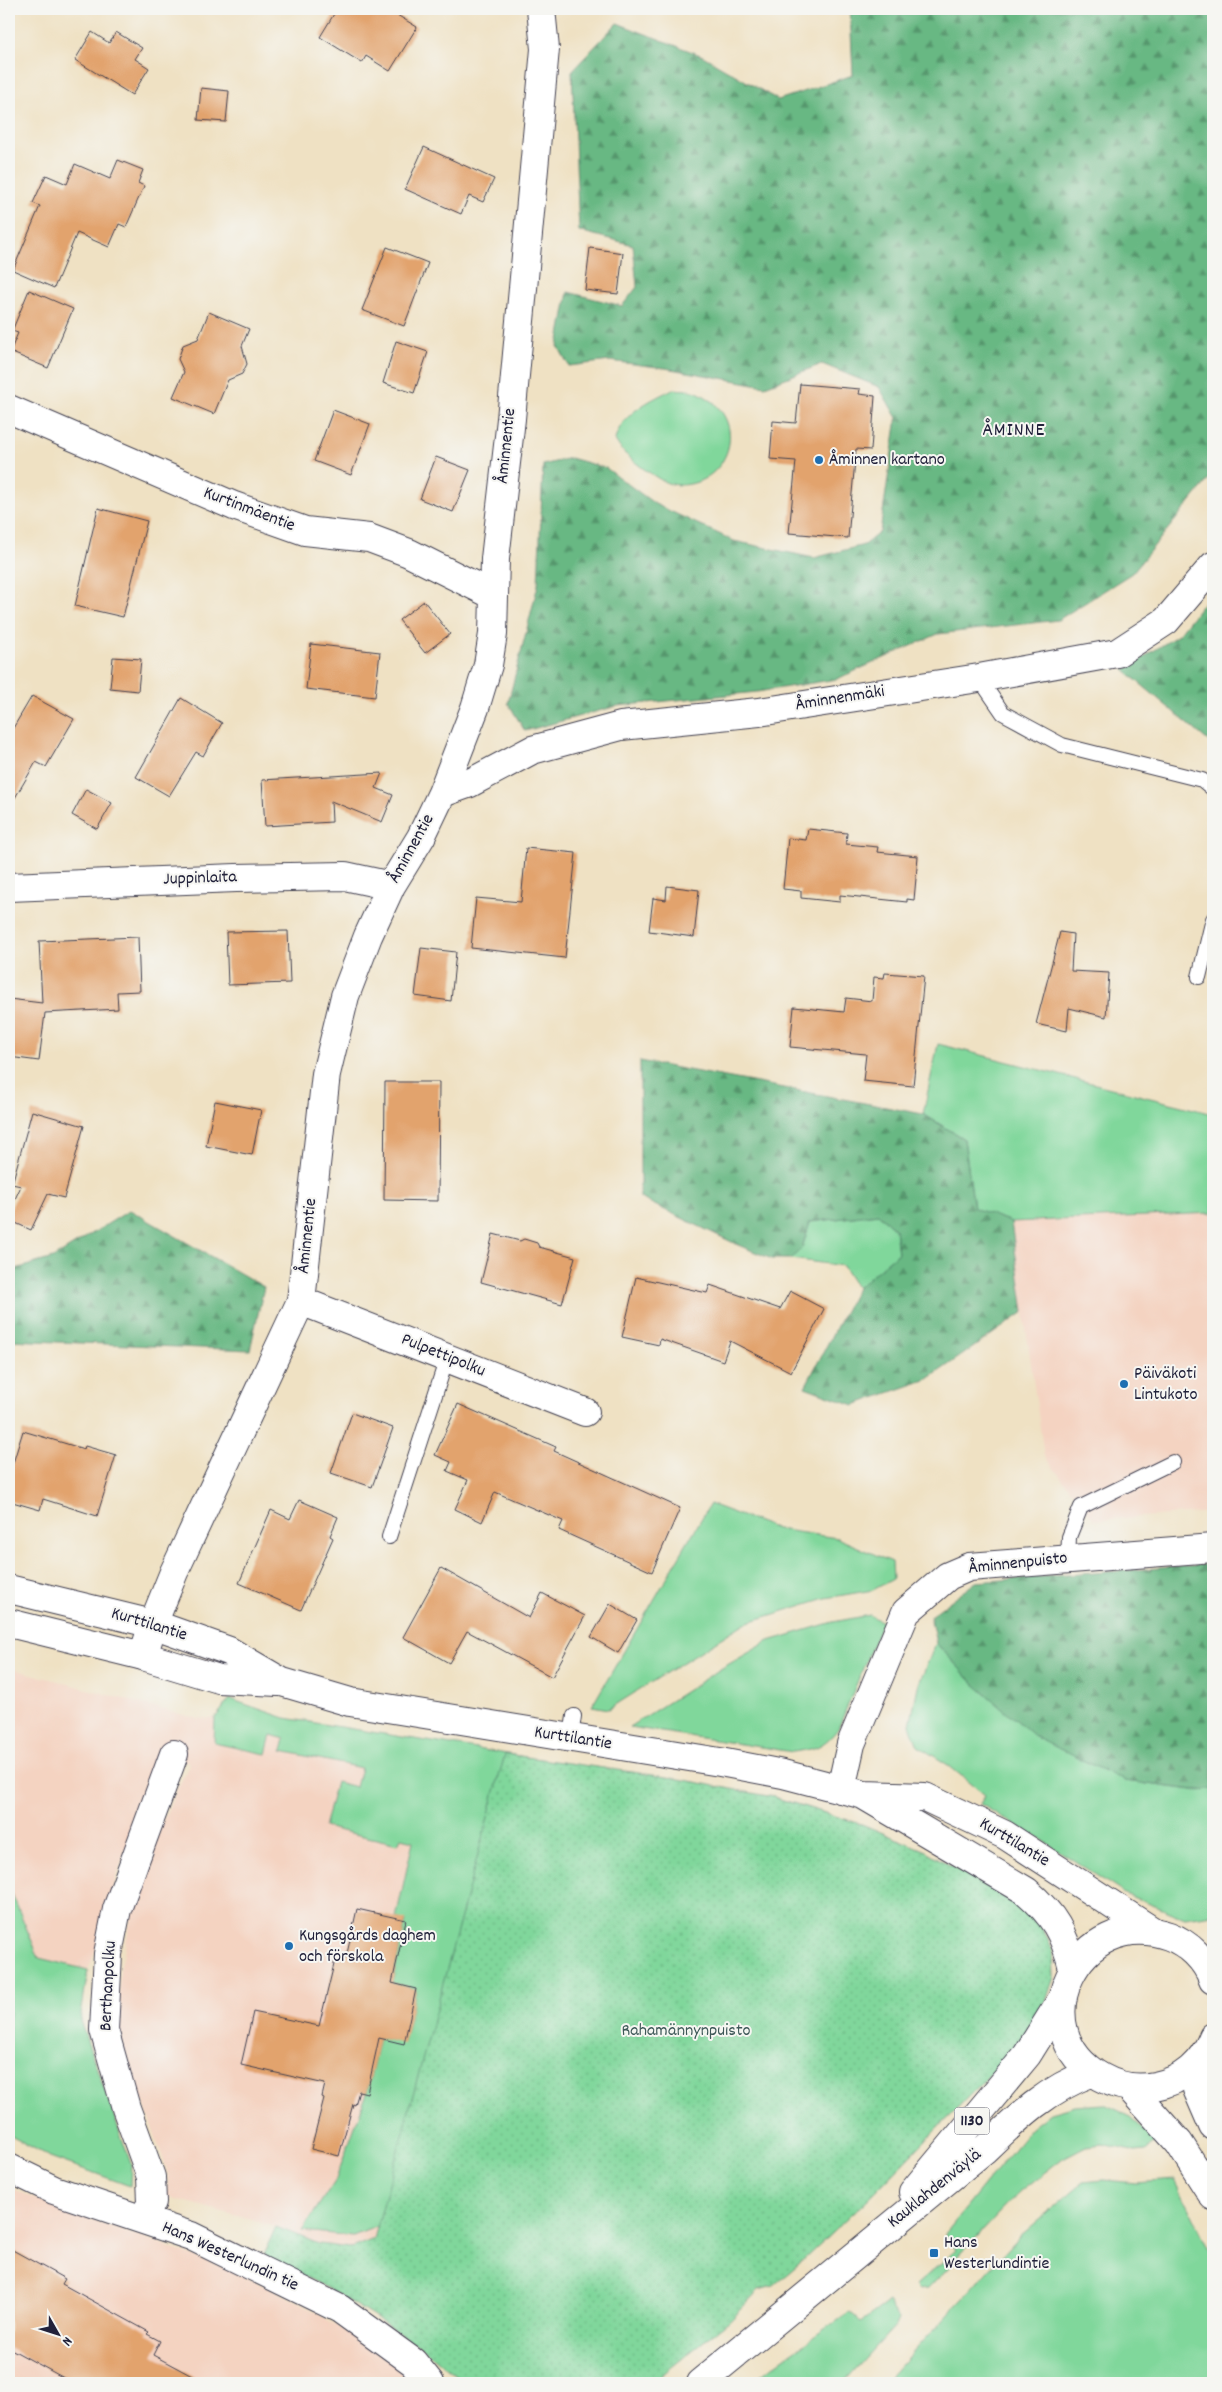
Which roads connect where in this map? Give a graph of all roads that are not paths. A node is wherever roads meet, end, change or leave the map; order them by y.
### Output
1 (541, 9) edge
2 (9, 409) edge
3 (1213, 566) edge
4 (493, 595) junction
5 (979, 678) junction
6 (1213, 789) edge
7 (442, 793) junction
8 (391, 886) junction
9 (9, 887) edge
10 (1213, 919) edge
11 (1199, 977) dead end
12 (301, 1301) junction
13 (447, 1358) junction
14 (585, 1412) dead end
15 (1173, 1462) dead end
16 (389, 1537) dead end
17 (1213, 1548) edge
18 (1068, 1559) junction
19 (9, 1588) edge
20 (9, 1622) edge
21 (153, 1624) junction
22 (143, 1656) junction
23 (282, 1682) junction
24 (174, 1754) dead end
25 (852, 1792) junction
26 (1151, 1930) junction
27 (1201, 1944) edge
28 (1073, 1968) junction
29 (1213, 1980) edge
30 (1062, 1999) junction
31 (1213, 2037) edge
32 (1195, 2066) junction
33 (1093, 2072) junction
34 (1129, 2088) junction
35 (1213, 2126) edge
36 (9, 2168) edge
37 (1213, 2196) edge
38 (143, 2219) junction
39 (875, 2237) junction
40 (430, 2383) edge
41 (700, 2383) edge

1 - 4 street, Åminnentie
2 - 4 street, Kurtinmäentie
3 - 5 street, Åminnenmäki
4 - 7 street, Åminnentie
5 - 6 lane
5 - 7 street, Åminnenmäki
7 - 8 street, Åminnentie
8 - 9 street, Juppinlaita
8 - 12 street, Åminnentie
10 - 11 lane
12 - 13 street, Pulpettipolku
12 - 21 street, Åminnentie
13 - 14 street, Pulpettipolku
13 - 16 lane
15 - 18 lane
17 - 18 street, Åminnenpuisto
18 - 25 street, Åminnenpuisto
19 - 21 street, Kurttilantie
20 - 22 street, Kurttilantie
21 - 22 street, Åminnentie
21 - 23 street, Kurttilantie
22 - 23 street, Kurttilantie
23 - 25 street, Kurttilantie
24 - 38 street, Berthanpolku
25 - 26 street, Kurttilantie
25 - 28 street, Kurttilantie
26 - 27 street, 1130
26 - 28 street, 1130
27 - 29 street, 1130
28 - 30 street, 1130
30 - 33 street, 1130
30 - 39 street, Kauklahdenväylä / 1130
31 - 32 street, 1130
32 - 34 street, 1130
32 - 35 street
33 - 34 street, 1130
33 - 39 street, Kauklahdenväylä / 1130
34 - 37 street
36 - 38 street, Hans Westerlundin tie
38 - 40 street, Hans Westerlundin tie
39 - 41 street, Kauklahdenväylä / 1130

